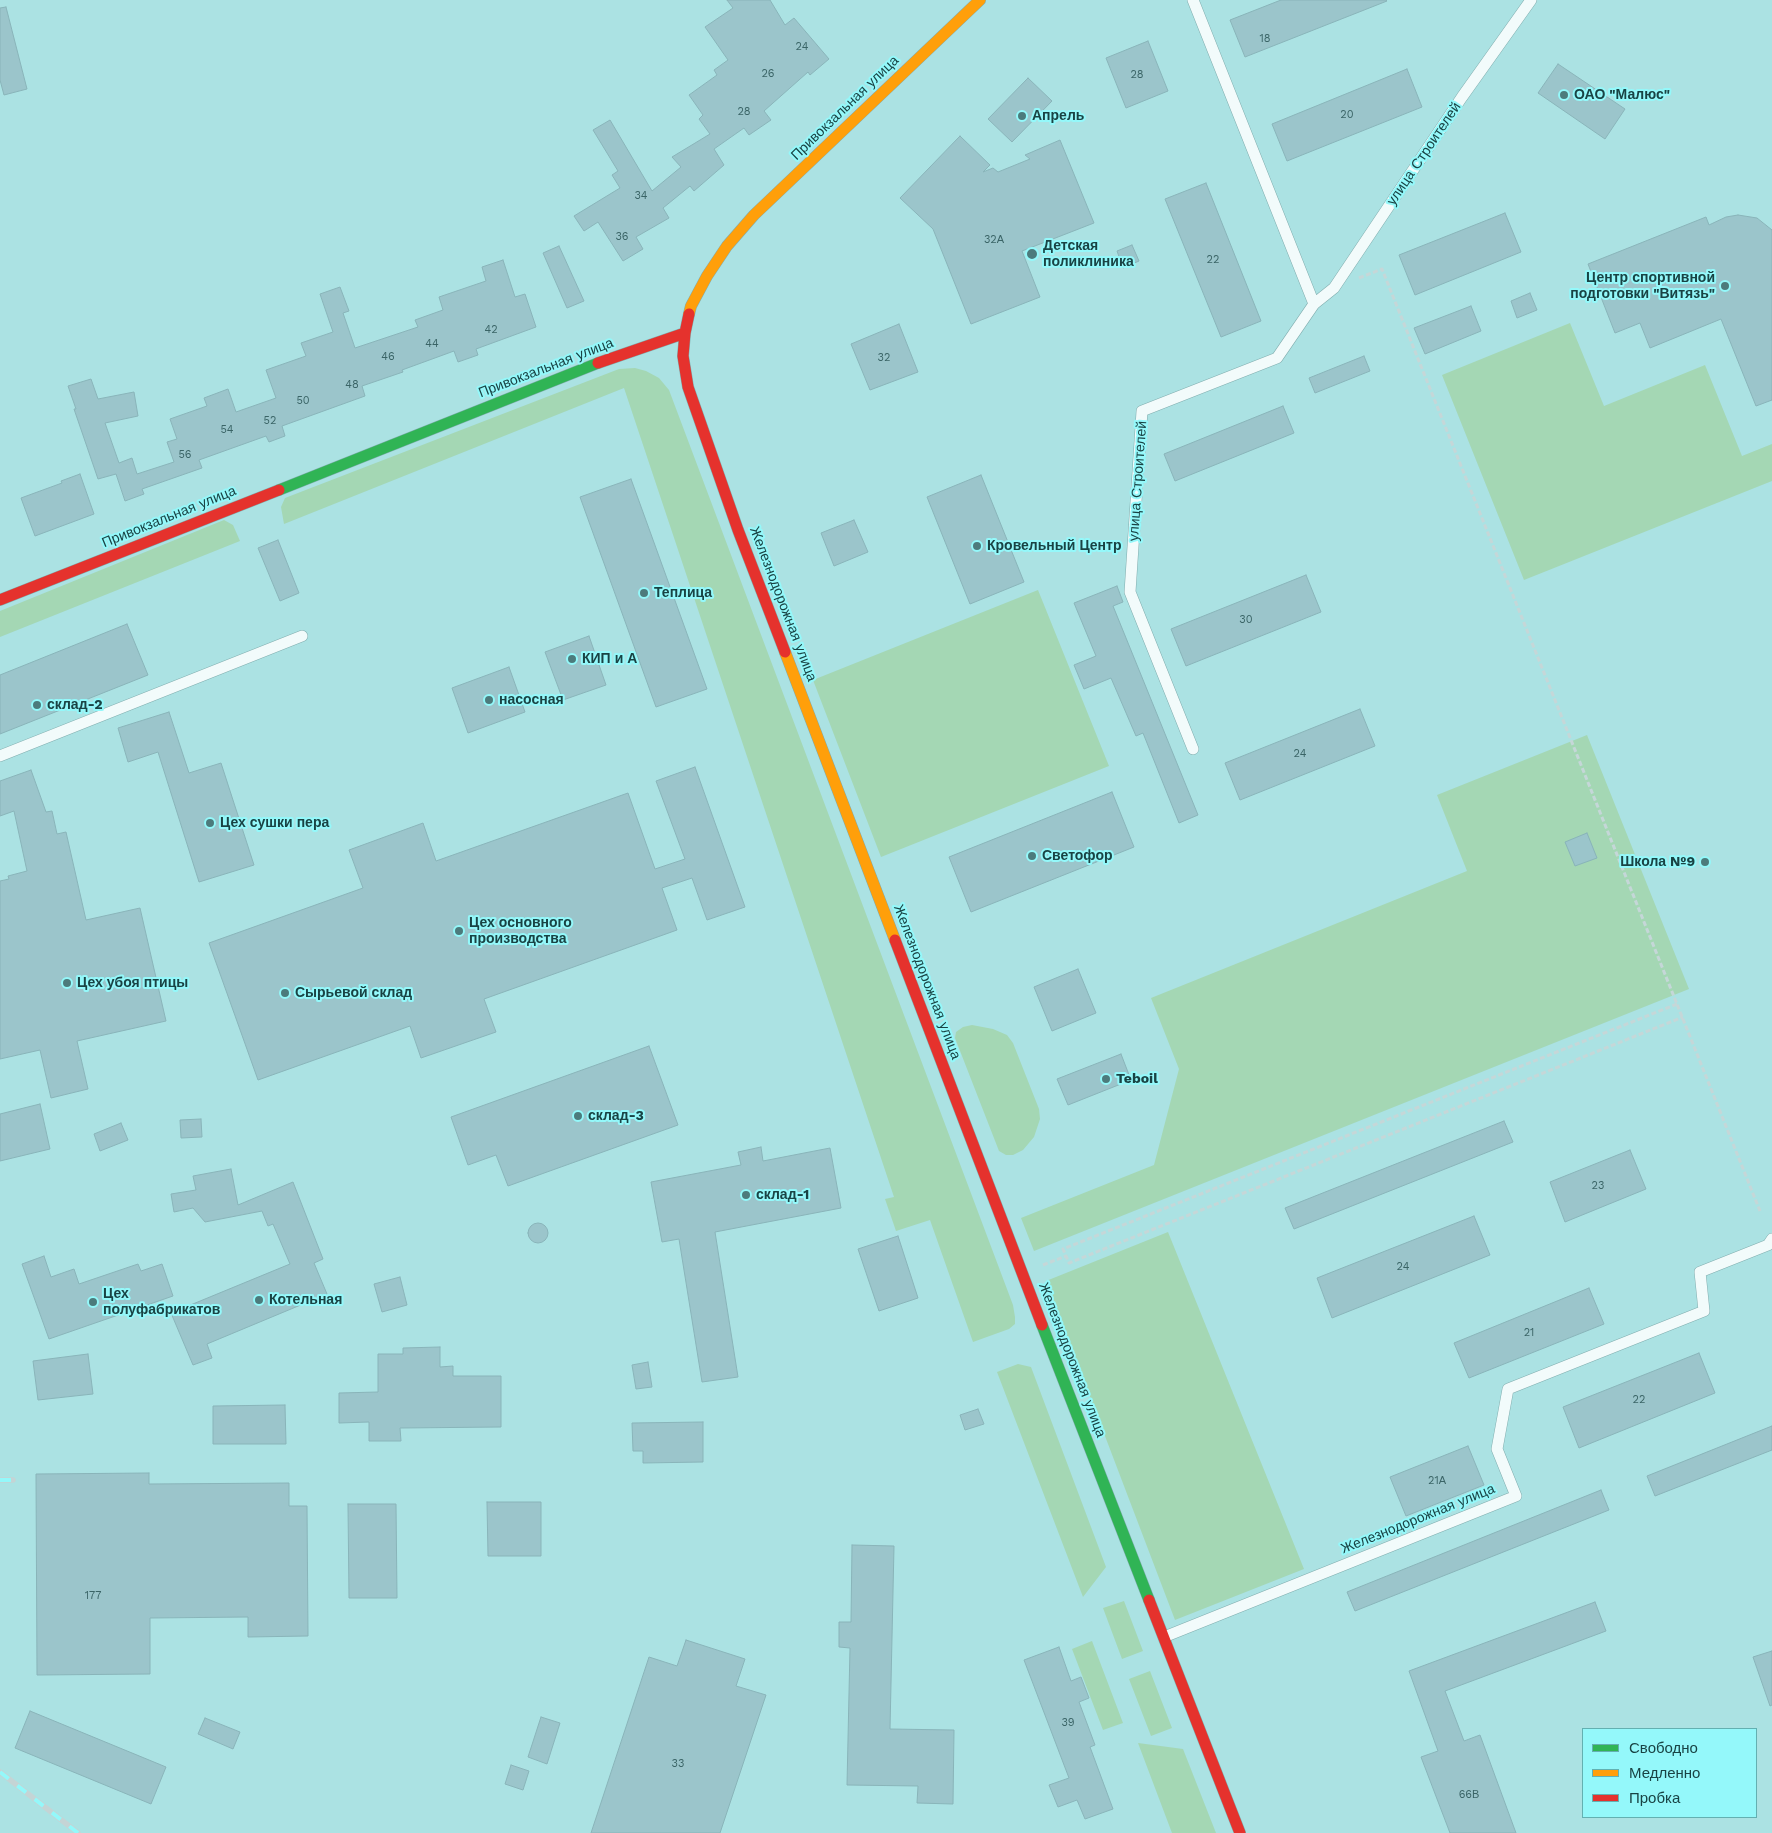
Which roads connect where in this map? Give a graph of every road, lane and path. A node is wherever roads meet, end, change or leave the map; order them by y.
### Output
1 (980, 0) edge
2 (1193, 0) edge
3 (1531, 0) edge
4 (1334, 288) junction
5 (1314, 304) junction
6 (685, 333) junction
7 (0, 600) edge
8 (302, 636) dead end
9 (1193, 749) dead end
10 (0, 756) edge
11 (1677, 1004) junction
12 (1683, 1017) junction
13 (1760, 1211) dead end
14 (1772, 1239) edge
15 (1164, 1637) junction
16 (1240, 1833) edge

1 - 6 main road, Привокзальная улица
2 - 5 lane
3 - 4 lane, улица Строителей
4 - 5 lane, улица Строителей
4 - 11 path
5 - 9 lane, улица Строителей
6 - 7 main road, Привокзальная улица
6 - 15 main road, Железнодорожная улица
8 - 10 lane
11 - 12 path
11 - 12 path
12 - 13 path
14 - 15 lane, Железнодорожная улица
15 - 16 main road, Железнодорожная улица

